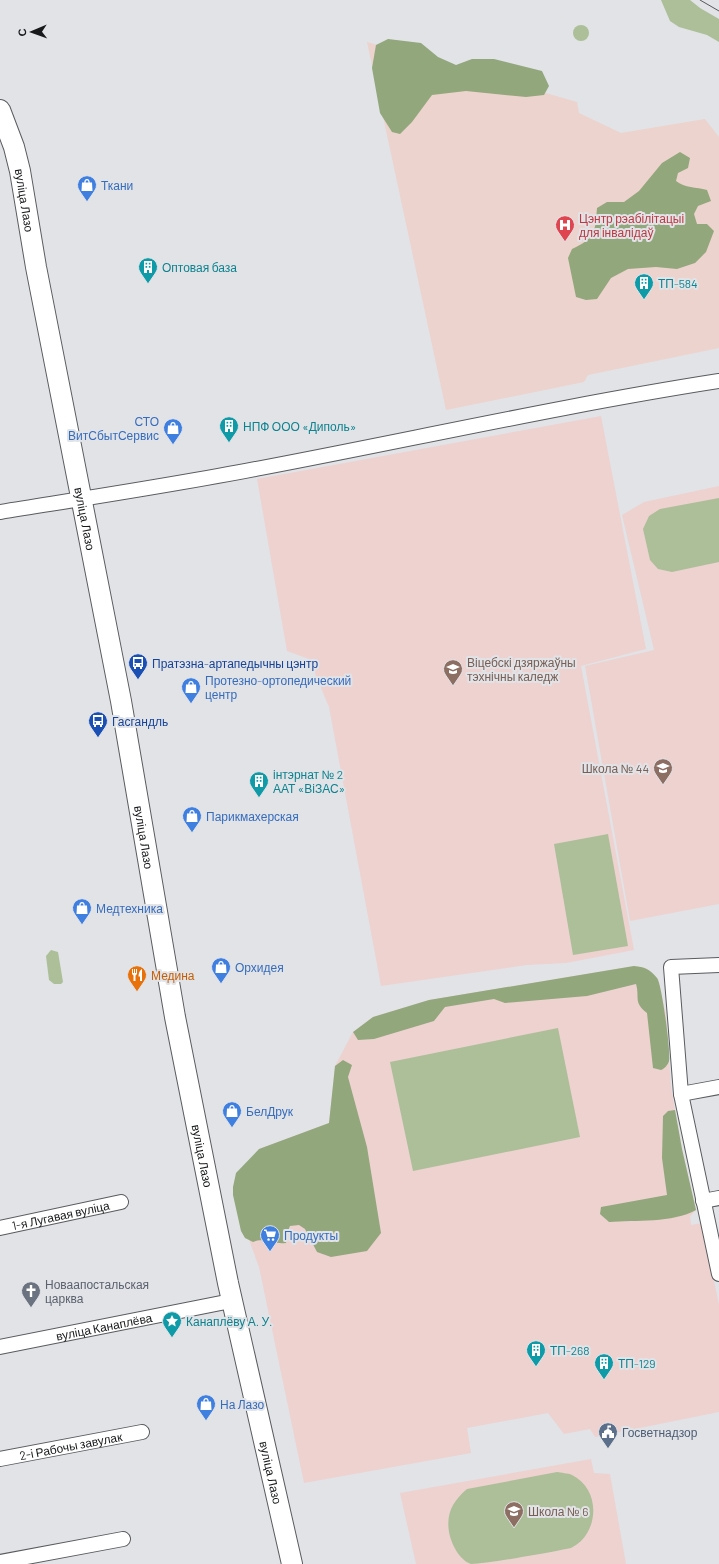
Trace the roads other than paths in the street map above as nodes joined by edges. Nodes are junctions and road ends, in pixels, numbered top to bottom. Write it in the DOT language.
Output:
graph roads {
  1 [pos="0,110"];
  2 [pos="719,381"];
  3 [pos="81,499"];
  4 [pos="0,512"];
  5 [pos="719,965"];
  6 [pos="719,1087"];
  7 [pos="681,1094"];
  8 [pos="719,1198"];
  9 [pos="703,1201"];
  10 [pos="121,1202"];
  11 [pos="0,1228"];
  12 [pos="719,1274"];
  13 [pos="231,1301"];
  14 [pos="0,1347"];
  15 [pos="142,1432"];
  16 [pos="0,1459"];
  17 [pos="123,1538"];
  18 [pos="0,1562"];
  19 [pos="292,1564"];
  1 -- 3 [label="street, вуліца Лазо"];
  2 -- 3 [label="street"];
  3 -- 4 [label="street"];
  3 -- 13 [label="street, вуліца Лазо"];
  5 -- 7 [label="street"];
  6 -- 7 [label="street"];
  7 -- 9 [label="street"];
  8 -- 9 [label="street"];
  9 -- 12 [label="street"];
  10 -- 11 [label="street, 1-я Лугавая вуліца"];
  13 -- 14 [label="street, вуліца Канаплёва"];
  13 -- 19 [label="street, вуліца Лазо"];
  15 -- 16 [label="street, 2-і Рабочы завулак"];
  17 -- 18 [label="street"];
}
